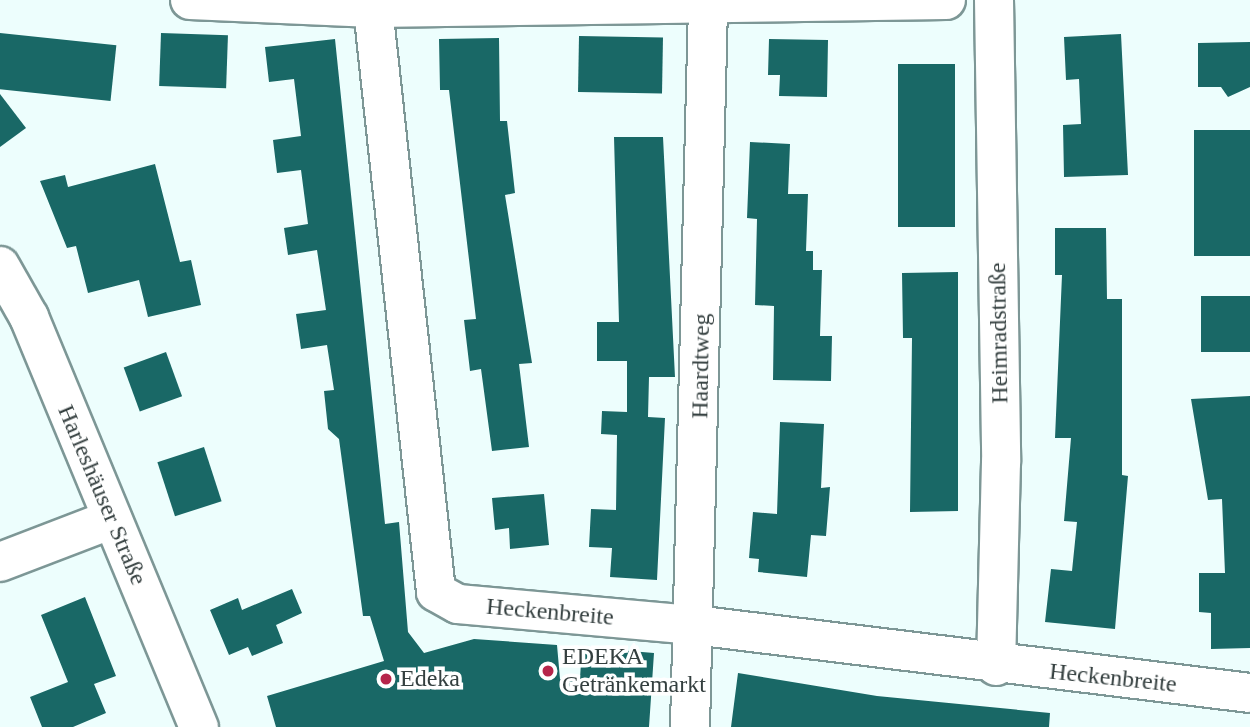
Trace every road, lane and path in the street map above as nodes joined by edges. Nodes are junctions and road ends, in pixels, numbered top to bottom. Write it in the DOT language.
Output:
graph roads {
  1 [pos="190,0"];
  2 [pos="946,0"];
  3 [pos="995,0"];
  4 [pos="708,4"];
  5 [pos="373,8"];
  6 [pos="0,266"];
  7 [pos="112,519"];
  8 [pos="0,562"];
  9 [pos="694,625"];
  10 [pos="996,666"];
  11 [pos="1250,693"];
  12 [pos="199,727"];
  13 [pos="690,727"];
  1 -- 5 [label="street"];
  2 -- 4 [label="street"];
  3 -- 10 [label="street, Heimradstraße"];
  4 -- 5 [label="street"];
  4 -- 9 [label="street, Haardtweg"];
  5 -- 9 [label="street, Heckenbreite"];
  6 -- 7 [label="street, Harleshäuser Straße"];
  7 -- 8 [label="street"];
  7 -- 12 [label="street, Harleshäuser Straße"];
  9 -- 10 [label="street, Heckenbreite"];
  9 -- 13 [label="street, Haardtweg"];
  10 -- 11 [label="street, Heckenbreite"];
}
